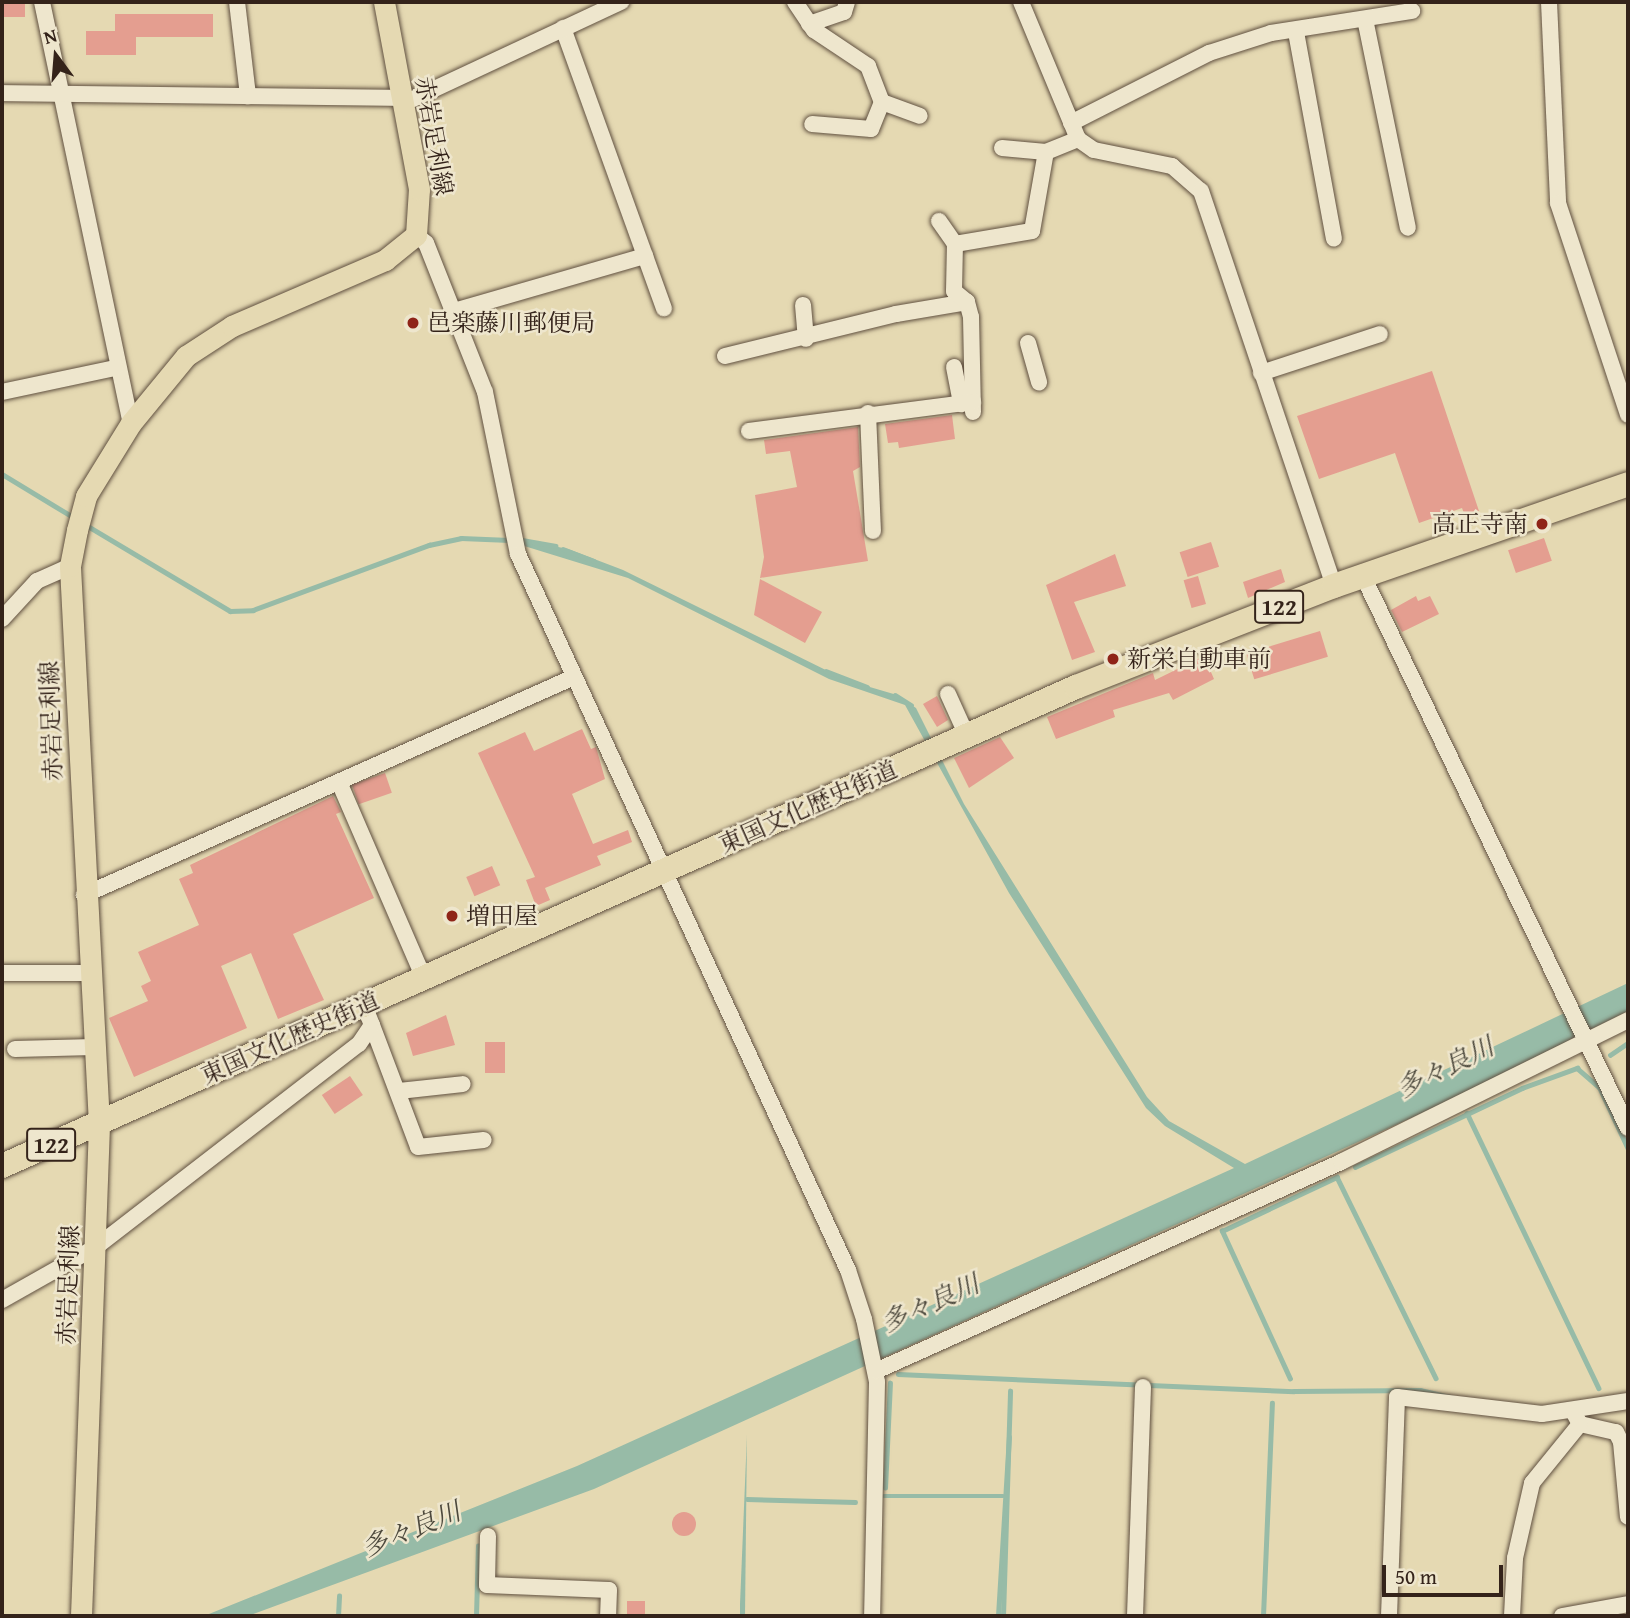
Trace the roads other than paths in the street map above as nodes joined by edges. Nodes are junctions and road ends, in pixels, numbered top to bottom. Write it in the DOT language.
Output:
graph roads {
  1 [pos="41,2"];
  2 [pos="237,2"];
  3 [pos="384,2"];
  4 [pos="621,2"];
  5 [pos="795,2"];
  6 [pos="847,2"];
  7 [pos="1021,2"];
  8 [pos="1549,2"];
  9 [pos="1412,11"];
  10 [pos="1364,19"];
  11 [pos="810,24"];
  12 [pos="563,28"];
  13 [pos="1296,32"];
  14 [pos="2,93"];
  15 [pos="58,93"];
  16 [pos="248,96"];
  17 [pos="401,101"];
  18 [pos="882,102"];
  19 [pos="920,116"];
  20 [pos="1071,123"];
  21 [pos="812,124"];
  22 [pos="1078,139"];
  23 [pos="1002,148"];
  24 [pos="1046,152"];
  25 [pos="939,221"];
  26 [pos="1408,228"];
  27 [pos="416,235"];
  28 [pos="1334,239"];
  29 [pos="955,244"];
  30 [pos="645,256"];
  31 [pos="967,302"];
  32 [pos="803,305"];
  33 [pos="664,308"];
  34 [pos="454,311"];
  35 [pos="1380,334"];
  36 [pos="806,339"];
  37 [pos="1028,343"];
  38 [pos="725,356"];
  39 [pos="954,367"];
  40 [pos="116,368"];
  41 [pos="1261,373"];
  42 [pos="1039,382"];
  43 [pos="2,392"];
  44 [pos="969,406"];
  45 [pos="868,413"];
  46 [pos="1628,415"];
  47 [pos="131,423"];
  48 [pos="750,430"];
  49 [pos="1628,484"];
  50 [pos="873,531"];
  51 [pos="70,566"];
  52 [pos="1363,576"];
  53 [pos="1334,586"];
  54 [pos="2,619"];
  55 [pos="573,677"];
  56 [pos="948,694"];
  57 [pos="967,736"];
  58 [pos="339,782"];
  59 [pos="662,870"];
  60 [pos="84,895"];
  61 [pos="2,973"];
  62 [pos="89,973"];
  63 [pos="424,978"];
  64 [pos="368,1015"];
  65 [pos="1628,1020"];
  66 [pos="1587,1040"];
  67 [pos="94,1048"];
  68 [pos="15,1049"];
  69 [pos="463,1084"];
  70 [pos="399,1091"];
  71 [pos="99,1124"];
  72 [pos="1628,1128"];
  73 [pos="484,1140"];
  74 [pos="2,1166"];
  75 [pos="96,1247"];
  76 [pos="2,1300"];
  77 [pos="875,1369"];
  78 [pos="1143,1387"];
  79 [pos="1628,1401"];
  80 [pos="1577,1419"];
  81 [pos="1628,1517"];
  82 [pos="488,1536"];
  83 [pos="1628,1604"];
  84 [pos="81,1616"];
  85 [pos="608,1616"];
  86 [pos="872,1616"];
  87 [pos="1135,1616"];
  88 [pos="1389,1616"];
  89 [pos="1512,1616"];
  90 [pos="1562,1616"];
  1 -- 15 [label="street"];
  2 -- 16 [label="street"];
  3 -- 17 [label="main road, 赤岩足利線"];
  4 -- 12 [label="street"];
  5 -- 11 [label="street"];
  6 -- 11 [label="street"];
  7 -- 20 [label="street"];
  8 -- 46 [label="street"];
  9 -- 10 [label="street"];
  10 -- 13 [label="street"];
  10 -- 26 [label="street"];
  11 -- 18 [label="street"];
  12 -- 17 [label="street"];
  12 -- 30 [label="street"];
  13 -- 20 [label="street"];
  13 -- 28 [label="street"];
  14 -- 15 [label="street"];
  15 -- 16 [label="street"];
  15 -- 40 [label="street"];
  16 -- 17 [label="street"];
  17 -- 27 [label="main road, 赤岩足利線"];
  18 -- 19 [label="street"];
  18 -- 21 [label="street"];
  20 -- 22 [label="street"];
  22 -- 24 [label="street"];
  22 -- 41 [label="street"];
  23 -- 24 [label="street"];
  24 -- 29 [label="street"];
  25 -- 29 [label="street"];
  27 -- 34 [label="street"];
  27 -- 47 [label="main road, 赤岩足利線"];
  29 -- 31 [label="street"];
  30 -- 33 [label="street"];
  30 -- 34 [label="street"];
  31 -- 36 [label="street"];
  31 -- 44 [label="street"];
  32 -- 36 [label="street"];
  34 -- 55 [label="street"];
  35 -- 41 [label="street"];
  36 -- 38 [label="street"];
  37 -- 42 [label="street"];
  39 -- 44 [label="street"];
  40 -- 43 [label="street"];
  40 -- 47 [label="street"];
  41 -- 53 [label="street"];
  44 -- 45 [label="street"];
  45 -- 48 [label="street"];
  45 -- 50 [label="street"];
  47 -- 51 [label="main road, 赤岩足利線"];
  49 -- 52 [label="highway, 東国文化歴史街道 / 122"];
  51 -- 54 [label="street"];
  51 -- 60 [label="main road, 赤岩足利線"];
  52 -- 53 [label="highway, 東国文化歴史街道 / 122"];
  52 -- 66 [label="street"];
  53 -- 57 [label="highway, 東国文化歴史街道 / 122"];
  55 -- 58 [label="street"];
  55 -- 59 [label="street"];
  56 -- 57 [label="street"];
  57 -- 59 [label="highway, 東国文化歴史街道 / 122"];
  58 -- 60 [label="street"];
  58 -- 63 [label="street"];
  59 -- 63 [label="highway, 東国文化歴史街道 / 122"];
  59 -- 77 [label="street"];
  60 -- 62 [label="main road, 赤岩足利線"];
  61 -- 62 [label="street"];
  62 -- 67 [label="main road, 赤岩足利線"];
  63 -- 64 [label="highway, 東国文化歴史街道 / 122"];
  64 -- 70 [label="street"];
  64 -- 71 [label="highway, 東国文化歴史街道 / 122"];
  64 -- 75 [label="street"];
  65 -- 66 [label="street"];
  66 -- 72 [label="street"];
  66 -- 77 [label="street"];
  67 -- 68 [label="street"];
  67 -- 71 [label="main road, 赤岩足利線"];
  69 -- 70 [label="street"];
  70 -- 73 [label="street"];
  71 -- 74 [label="highway, 東国文化歴史街道 / 122"];
  71 -- 75 [label="main road, 赤岩足利線"];
  75 -- 76 [label="street"];
  75 -- 84 [label="main road, 赤岩足利線"];
  77 -- 86 [label="street"];
  78 -- 87 [label="street"];
  79 -- 80 [label="street"];
  80 -- 81 [label="street"];
  80 -- 88 [label="street"];
  80 -- 89 [label="street"];
  82 -- 85 [label="street"];
  83 -- 90 [label="street"];
}
